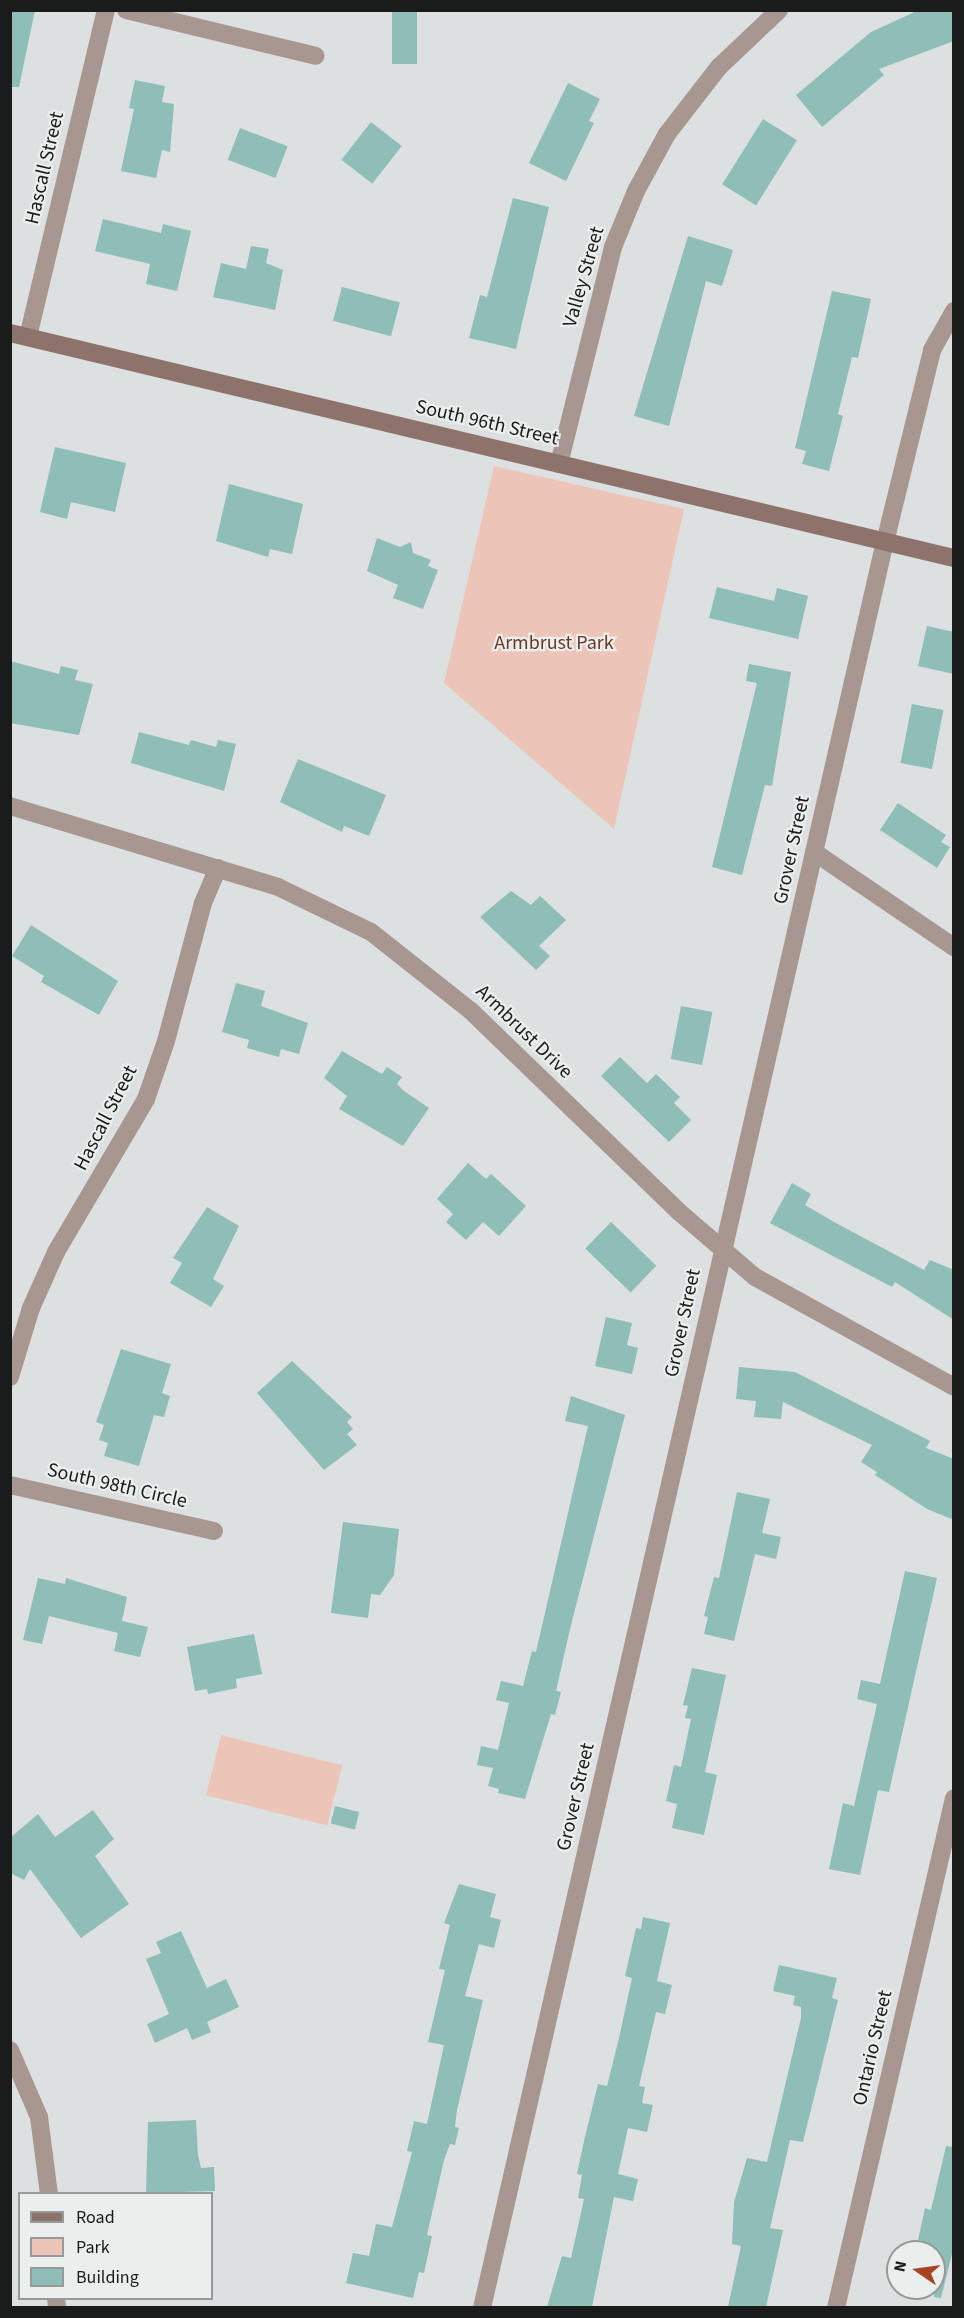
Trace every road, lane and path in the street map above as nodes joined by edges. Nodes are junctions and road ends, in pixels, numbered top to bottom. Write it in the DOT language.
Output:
graph roads {
  1 [pos="106,10"];
  2 [pos="126,10"];
  3 [pos="779,10"];
  4 [pos="316,56"];
  5 [pos="954,310"];
  6 [pos="19,335"];
  7 [pos="559,464"];
  8 [pos="885,542"];
  9 [pos="954,558"];
  10 [pos="10,806"];
  11 [pos="814,852"];
  12 [pos="218,868"];
  13 [pos="954,947"];
  14 [pos="722,1250"];
  15 [pos="10,1377"];
  16 [pos="954,1387"];
  17 [pos="10,1485"];
  18 [pos="214,1531"];
  19 [pos="954,1798"];
  20 [pos="10,2050"];
  21 [pos="49,2192"];
  22 [pos="482,2307"];
  23 [pos="836,2307"];
  1 -- 6 [label="street, Hascall Street"];
  2 -- 4 [label="street"];
  3 -- 7 [label="street, Valley Street"];
  5 -- 8 [label="street, Grover Street"];
  6 -- 7 [label="street, South 96th Street"];
  7 -- 8 [label="street, South 96th Street"];
  8 -- 9 [label="street, South 96th Street"];
  8 -- 11 [label="street, Grover Street"];
  10 -- 12 [label="street, Armbrust Drive"];
  11 -- 13 [label="street"];
  11 -- 14 [label="street, Grover Street"];
  12 -- 14 [label="street, Armbrust Drive"];
  12 -- 15 [label="street, Hascall Street"];
  14 -- 16 [label="street, Armbrust Drive"];
  14 -- 22 [label="street, Grover Street"];
  17 -- 18 [label="street, South 98th Circle"];
  19 -- 23 [label="street, Ontario Street"];
  20 -- 21 [label="street"];
}
